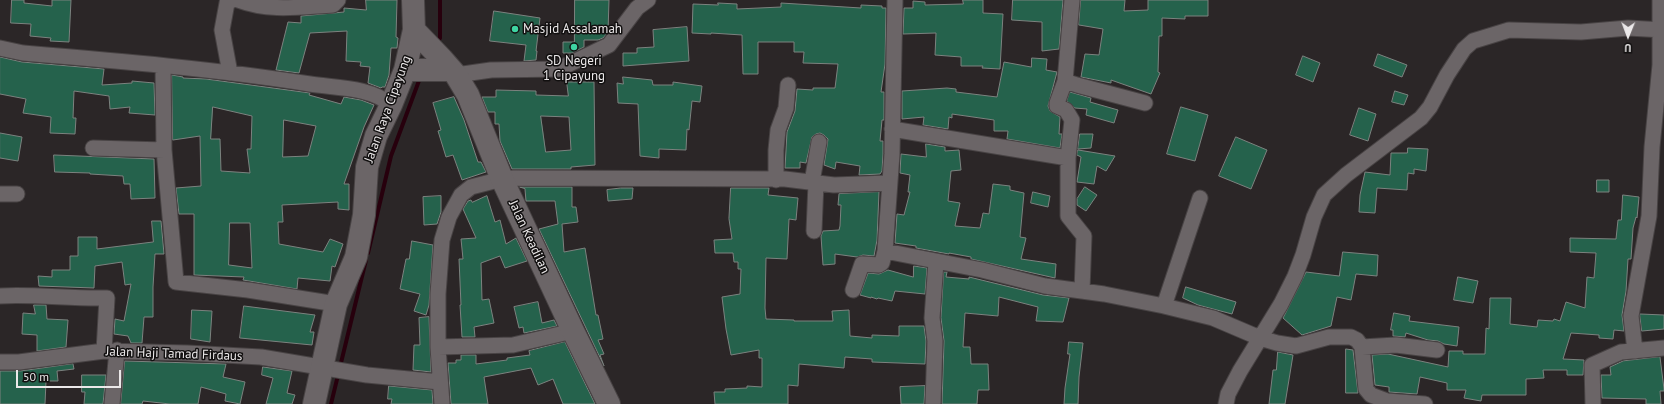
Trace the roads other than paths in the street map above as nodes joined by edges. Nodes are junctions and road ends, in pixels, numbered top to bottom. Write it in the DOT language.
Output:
graph roads {
  1 [pos="232,0"];
  2 [pos="238,0"];
  3 [pos="338,0"];
  4 [pos="413,0"];
  5 [pos="648,0"];
  6 [pos="895,0"];
  7 [pos="1072,0"];
  8 [pos="1660,0"];
  9 [pos="1662,29"];
  10 [pos="421,36"];
  11 [pos="0,48"];
  12 [pos="164,66"];
  13 [pos="434,69"];
  14 [pos="230,73"];
  15 [pos="1066,81"];
  16 [pos="788,85"];
  17 [pos="1145,103"];
  18 [pos="391,105"];
  19 [pos="892,130"];
  20 [pos="819,142"];
  21 [pos="93,148"];
  22 [pos="164,150"];
  23 [pos="1068,158"];
  24 [pos="502,179"];
  25 [pos="776,180"];
  26 [pos="890,182"];
  27 [pos="814,183"];
  28 [pos="0,194"];
  29 [pos="17,194"];
  30 [pos="1200,198"];
  31 [pos="814,231"];
  32 [pos="885,251"];
  33 [pos="936,262"];
  34 [pos="853,290"];
  35 [pos="1082,291"];
  36 [pos="0,296"];
  37 [pos="336,304"];
  38 [pos="1164,306"];
  39 [pos="572,331"];
  40 [pos="1260,338"];
  41 [pos="438,347"];
  42 [pos="1362,347"];
  43 [pos="1664,348"];
  44 [pos="110,350"];
  45 [pos="1437,350"];
  46 [pos="1635,351"];
  47 [pos="0,362"];
  48 [pos="325,368"];
  49 [pos="440,382"];
  50 [pos="1387,403"];
  51 [pos="112,404"];
  52 [pos="314,404"];
  53 [pos="442,404"];
  54 [pos="609,404"];
  55 [pos="933,404"];
  56 [pos="1226,404"];
  57 [pos="1425,404"];
  58 [pos="1593,404"];
  1 -- 14 [label="street"];
  2 -- 3 [label="street"];
  4 -- 10 [label="main road, Jalan Raya Cipayung"];
  5 -- 13 [label="street"];
  6 -- 19 [label="street"];
  7 -- 15 [label="street"];
  8 -- 9 [label="street"];
  9 -- 40 [label="street"];
  9 -- 46 [label="street"];
  10 -- 13 [label="main road, Jalan Raya Cipayung"];
  10 -- 13 [label="main road, Jalan Keadilan"];
  11 -- 12 [label="street"];
  12 -- 14 [label="street"];
  12 -- 22 [label="street"];
  13 -- 18 [label="main road, Jalan Raya Cipayung"];
  13 -- 24 [label="main road, Jalan Keadilan"];
  14 -- 18 [label="street"];
  15 -- 17 [label="street"];
  15 -- 23 [label="street"];
  16 -- 25 [label="street"];
  18 -- 37 [label="main road, Jalan Raya Cipayung"];
  19 -- 23 [label="street"];
  19 -- 26 [label="street"];
  20 -- 27 [label="street"];
  21 -- 22 [label="street"];
  22 -- 37 [label="street"];
  23 -- 35 [label="street"];
  24 -- 25 [label="street"];
  24 -- 39 [label="main road, Jalan Keadilan"];
  24 -- 41 [label="street"];
  25 -- 27 [label="street"];
  26 -- 27 [label="street"];
  26 -- 32 [label="street"];
  27 -- 31 [label="street"];
  28 -- 29 [label="street"];
  30 -- 38 [label="street"];
  32 -- 33 [label="street"];
  32 -- 34 [label="street"];
  33 -- 35 [label="street"];
  33 -- 55 [label="street"];
  35 -- 38 [label="street"];
  36 -- 44 [label="street"];
  37 -- 48 [label="main road, Jalan Raya Cipayung"];
  38 -- 40 [label="street"];
  39 -- 41 [label="street"];
  39 -- 54 [label="main road, Jalan Keadilan"];
  40 -- 42 [label="street"];
  40 -- 56 [label="street"];
  41 -- 49 [label="street"];
  42 -- 45 [label="street"];
  42 -- 50 [label="street"];
  43 -- 46 [label="street"];
  44 -- 47 [label="street, Jalan Haji Tamad Firdaus"];
  44 -- 48 [label="street, Jalan Haji Tamad Firdaus"];
  44 -- 51 [label="street"];
  46 -- 58 [label="street"];
  48 -- 49 [label="street, Jalan Haji Tamad Firdaus"];
  48 -- 52 [label="main road, Jalan Raya Cipayung"];
  49 -- 53 [label="street"];
  50 -- 57 [label="street"];
}
